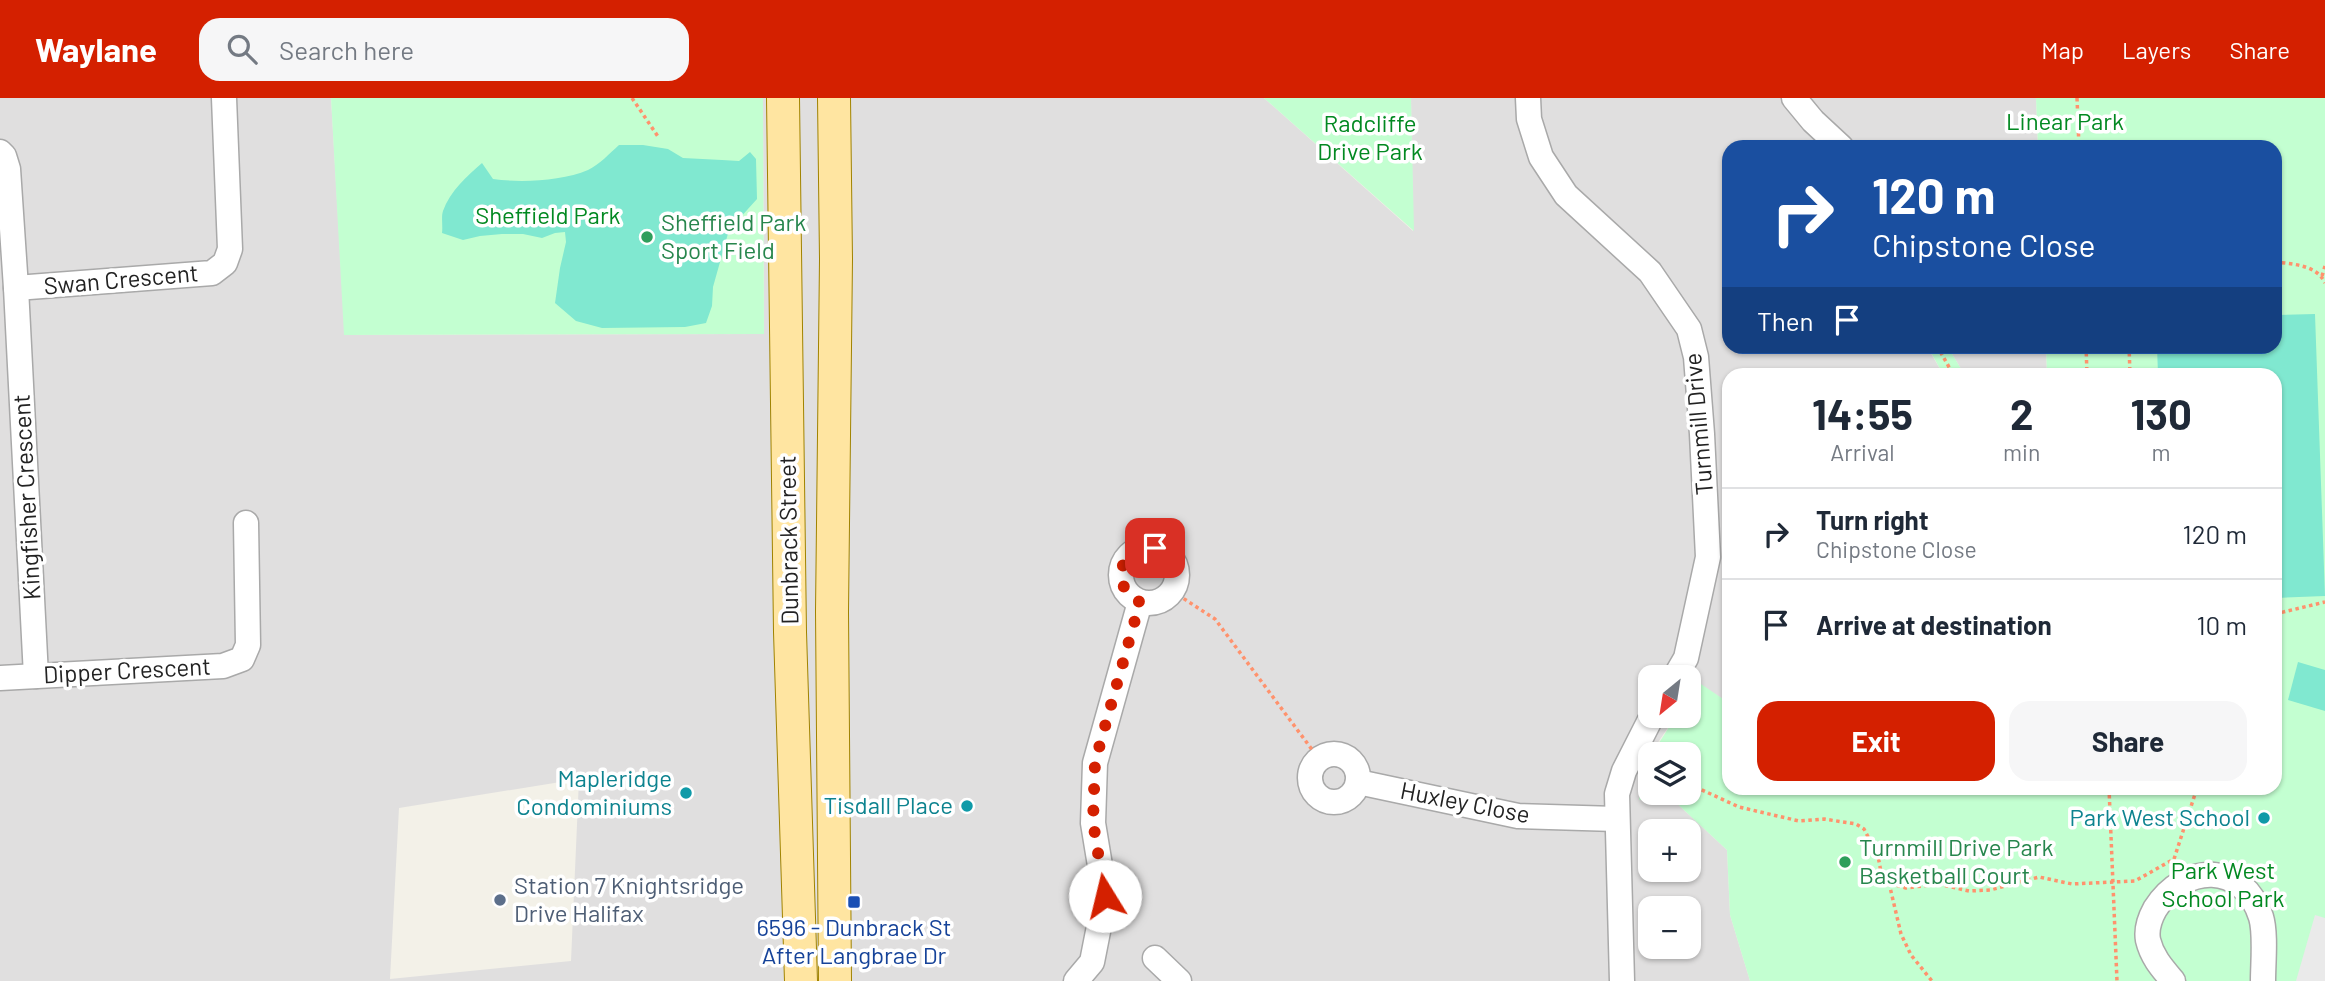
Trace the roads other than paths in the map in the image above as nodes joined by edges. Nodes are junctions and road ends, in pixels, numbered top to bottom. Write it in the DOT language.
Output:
graph roads {
  1 [pos="224,98"];
  2 [pos="783,98"];
  3 [pos="834,98"];
  4 [pos="1528,98"];
  5 [pos="1794,98"];
  6 [pos="1833,140"];
  7 [pos="0,152"];
  8 [pos="16,288"];
  9 [pos="246,523"];
  10 [pos="1719,556"];
  11 [pos="1140,602"];
  12 [pos="1682,665"];
  13 [pos="36,677"];
  14 [pos="0,678"];
  15 [pos="1646,728"];
  16 [pos="1358,782"];
  17 [pos="1616,819"];
  18 [pos="1155,958"];
  19 [pos="801,981"];
  20 [pos="835,981"];
  21 [pos="1076,981"];
  22 [pos="1179,981"];
  23 [pos="1622,981"];
  24 [pos="2172,981"];
  25 [pos="2263,981"];
  1 -- 8 [label="street, Swan Crescent"];
  2 -- 19 [label="main road, Dunbrack Street"];
  3 -- 20 [label="main road, Dunbrack Street"];
  4 -- 10 [label="street, Turnmill Drive"];
  5 -- 6 [label="street"];
  7 -- 8 [label="street, Kingfisher Crescent"];
  8 -- 13 [label="street, Kingfisher Crescent"];
  9 -- 13 [label="street, Dipper Crescent"];
  10 -- 12 [label="street, Turnmill Drive"];
  11 -- 11 [label="street"];
  11 -- 21 [label="street"];
  13 -- 14 [label="street, Dipper Crescent"];
  15 -- 17 [label="street"];
  16 -- 16 [label="street"];
  16 -- 17 [label="street, Huxley Close"];
  17 -- 23 [label="street"];
  18 -- 22 [label="street"];
  24 -- 25 [label="street"];
}
